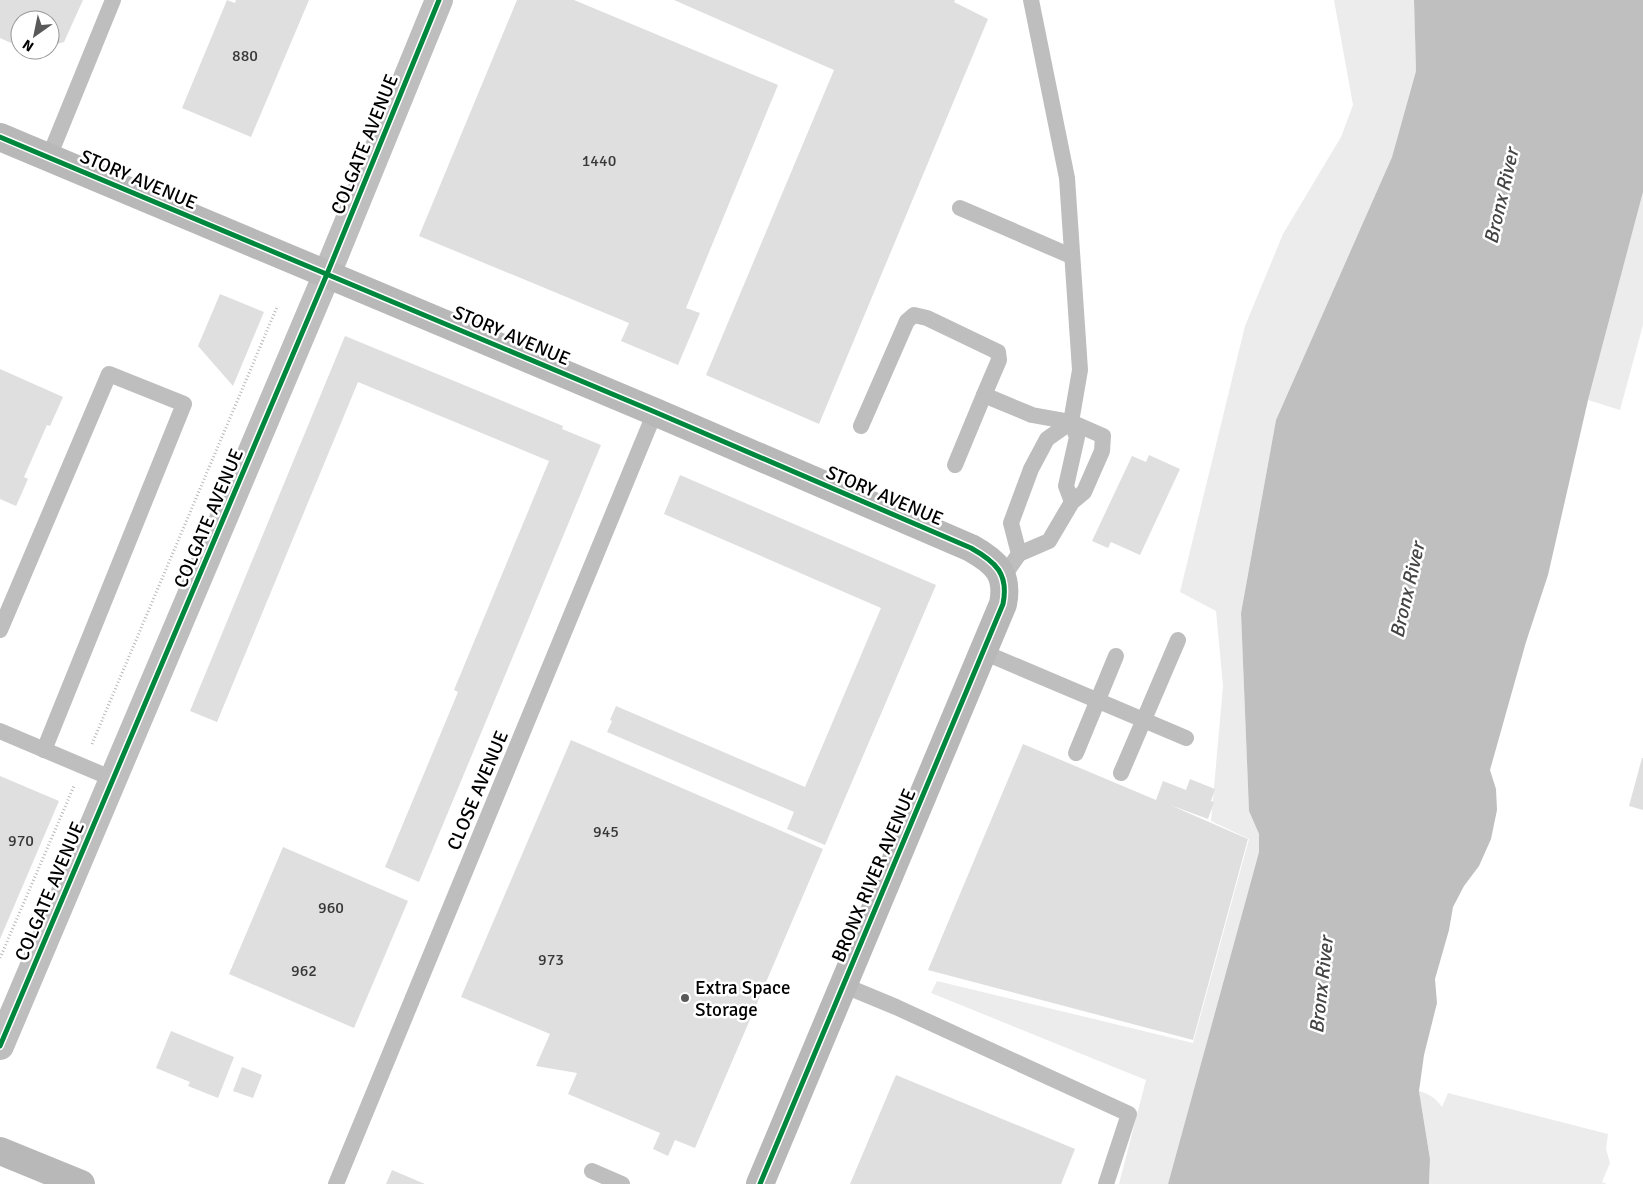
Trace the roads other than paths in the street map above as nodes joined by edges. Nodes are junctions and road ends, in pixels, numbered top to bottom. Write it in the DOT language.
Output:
graph roads {
  1 [pos="113,0"];
  2 [pos="439,0"];
  3 [pos="1031,0"];
  4 [pos="0,137"];
  5 [pos="49,157"];
  6 [pos="960,208"];
  7 [pos="1071,256"];
  8 [pos="327,274"];
  9 [pos="984,396"];
  10 [pos="655,412"];
  11 [pos="1071,422"];
  12 [pos="861,426"];
  13 [pos="955,465"];
  14 [pos="1072,502"];
  15 [pos="1019,554"];
  16 [pos="1003,577"];
  17 [pos="0,630"];
  18 [pos="1178,640"];
  19 [pos="983,652"];
  20 [pos="1116,656"];
  21 [pos="1098,701"];
  22 [pos="1143,720"];
  23 [pos="0,731"];
  24 [pos="1186,738"];
  25 [pos="44,750"];
  26 [pos="1076,753"];
  27 [pos="1121,773"];
  28 [pos="113,779"];
  29 [pos="844,984"];
  30 [pos="0,1046"];
  31 [pos="0,1150"];
  32 [pos="592,1171"];
  33 [pos="81,1184"];
  34 [pos="336,1184"];
  35 [pos="622,1184"];
  36 [pos="760,1184"];
  37 [pos="1106,1184"];
  1 -- 5 [label="lane"];
  2 -- 8 [label="street, COLGATE AVENUE"];
  3 -- 7 [label="lane"];
  4 -- 5 [label="street, STORY AVENUE"];
  5 -- 8 [label="street, STORY AVENUE"];
  6 -- 7 [label="lane"];
  7 -- 11 [label="lane"];
  8 -- 10 [label="street, STORY AVENUE"];
  8 -- 28 [label="street, COLGATE AVENUE"];
  9 -- 11 [label="lane"];
  9 -- 12 [label="lane"];
  9 -- 13 [label="lane"];
  10 -- 16 [label="street, STORY AVENUE"];
  10 -- 34 [label="lane, CLOSE AVENUE"];
  11 -- 14 [label="lane"];
  11 -- 14 [label="lane"];
  11 -- 15 [label="lane"];
  14 -- 15 [label="lane"];
  15 -- 16 [label="lane"];
  16 -- 19 [label="street, BRONX RIVER AVENUE"];
  17 -- 25 [label="lane"];
  18 -- 22 [label="lane"];
  19 -- 21 [label="lane"];
  19 -- 29 [label="street, BRONX RIVER AVENUE"];
  20 -- 21 [label="lane"];
  21 -- 22 [label="lane"];
  21 -- 26 [label="lane"];
  22 -- 24 [label="lane"];
  22 -- 27 [label="lane"];
  23 -- 25 [label="lane"];
  25 -- 28 [label="lane"];
  28 -- 30 [label="street, COLGATE AVENUE"];
  29 -- 36 [label="street, BRONX RIVER AVENUE"];
  29 -- 37 [label="lane"];
  31 -- 33 [label="street"];
  32 -- 35 [label="lane"];
}
